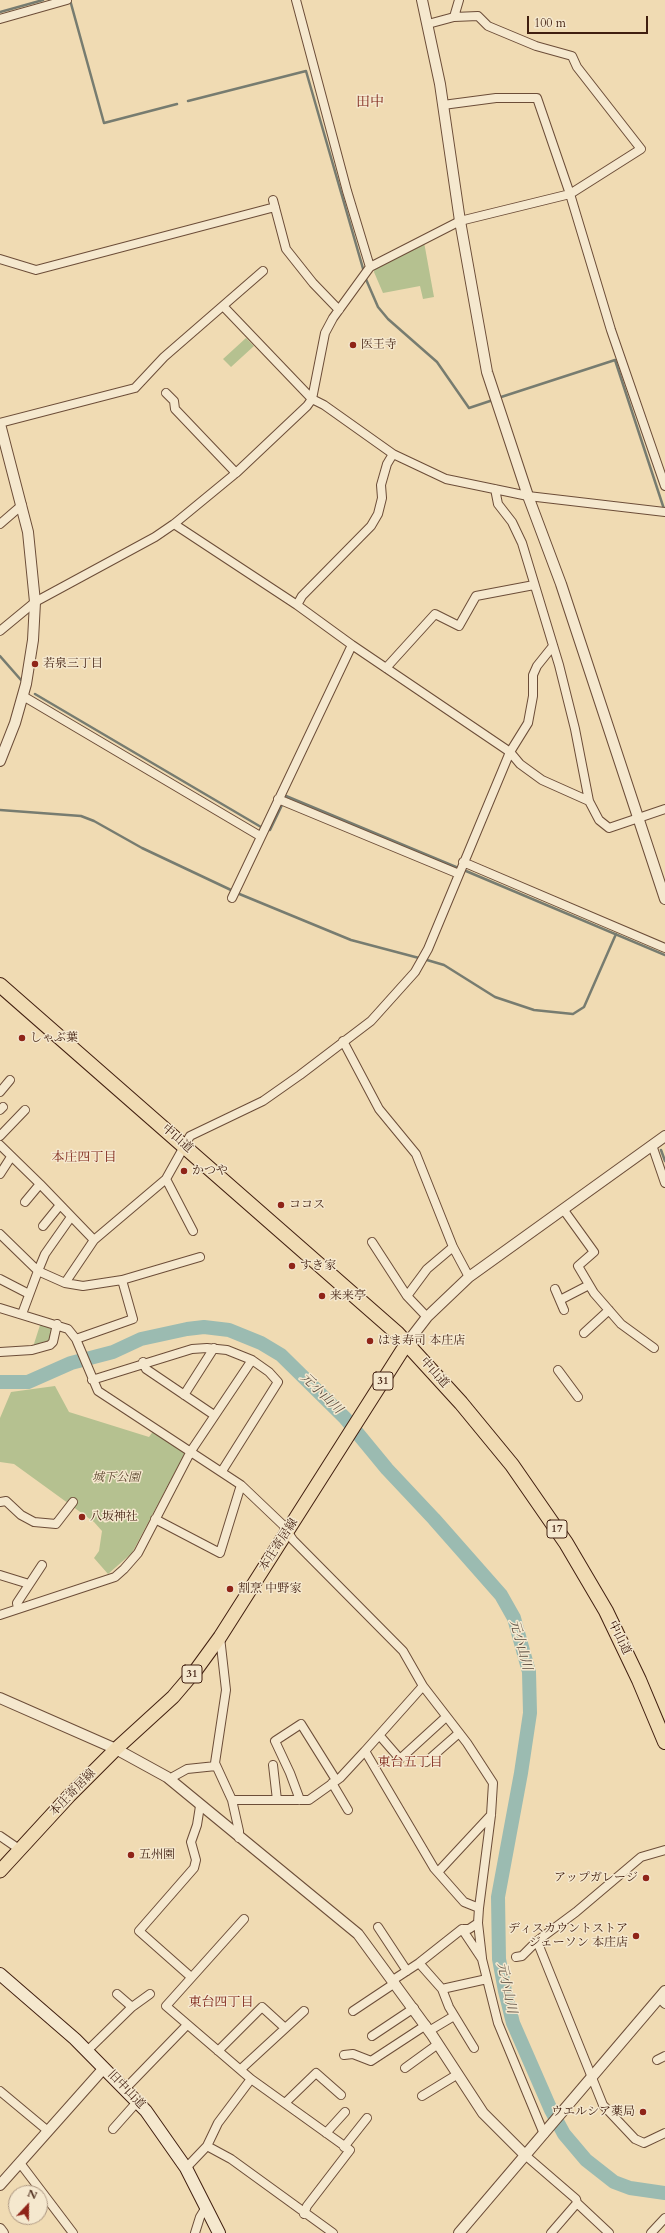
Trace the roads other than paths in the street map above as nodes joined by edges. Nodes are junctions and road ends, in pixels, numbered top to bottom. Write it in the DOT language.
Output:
graph roads {
  1 [pos="67,0"];
  2 [pos="296,0"];
  3 [pos="422,0"];
  4 [pos="459,0"];
  5 [pos="454,17"];
  6 [pos="0,19"];
  7 [pos="428,24"];
  8 [pos="443,105"];
  9 [pos="570,194"];
  10 [pos="460,220"];
  11 [pos="0,259"];
  12 [pos="370,267"];
  13 [pos="263,271"];
  14 [pos="223,306"];
  15 [pos="339,310"];
  16 [pos="166,393"];
  17 [pos="312,399"];
  18 [pos="0,423"];
  19 [pos="393,454"];
  20 [pos="236,473"];
  21 [pos="665,486"];
  22 [pos="495,489"];
  23 [pos="528,496"];
  24 [pos="22,506"];
  25 [pos="665,512"];
  26 [pos="0,524"];
  27 [pos="174,524"];
  28 [pos="534,585"];
  29 [pos="35,602"];
  30 [pos="297,605"];
  31 [pos="0,631"];
  32 [pos="352,645"];
  33 [pos="552,646"];
  34 [pos="386,668"];
  35 [pos="23,696"];
  36 [pos="510,752"];
  37 [pos="0,761"];
  38 [pos="278,799"];
  39 [pos="589,801"];
  40 [pos="665,809"];
  41 [pos="638,817"];
  42 [pos="260,836"];
  43 [pos="464,862"];
  44 [pos="459,874"];
  45 [pos="232,898"];
  46 [pos="665,899"];
  47 [pos="665,948"];
  48 [pos="0,986"];
  49 [pos="343,1041"];
  50 [pos="10,1080"];
  51 [pos="0,1092"];
  52 [pos="25,1110"];
  53 [pos="0,1136"];
  54 [pos="665,1136"];
  55 [pos="0,1145"];
  56 [pos="652,1145"];
  57 [pos="185,1146"];
  58 [pos="11,1157"];
  59 [pos="0,1174"];
  60 [pos="166,1179"];
  61 [pos="665,1183"];
  62 [pos="40,1184"];
  63 [pos="25,1202"];
  64 [pos="60,1205"];
  65 [pos="563,1209"];
  66 [pos="71,1217"];
  67 [pos="43,1226"];
  68 [pos="192,1231"];
  69 [pos="0,1234"];
  70 [pos="94,1240"];
  71 [pos="372,1242"];
  72 [pos="453,1247"];
  73 [pos="200,1257"];
  74 [pos="38,1271"];
  75 [pos="469,1277"];
  76 [pos="0,1279"];
  77 [pos="122,1280"];
  78 [pos="65,1283"];
  79 [pos="589,1285"];
  80 [pos="554,1289"];
  81 [pos="29,1294"];
  82 [pos="407,1296"];
  83 [pos="560,1300"];
  84 [pos="0,1308"];
  85 [pos="564,1310"];
  86 [pos="609,1310"];
  87 [pos="22,1314"];
  88 [pos="427,1317"];
  89 [pos="58,1324"];
  90 [pos="584,1333"];
  91 [pos="77,1343"];
  92 [pos="407,1343"];
  93 [pos="214,1348"];
  94 [pos="654,1348"];
  95 [pos="0,1352"];
  96 [pos="252,1360"];
  97 [pos="143,1362"];
  98 [pos="558,1370"];
  99 [pos="90,1376"];
  100 [pos="184,1395"];
  101 [pos="578,1397"];
  102 [pos="214,1415"];
  103 [pos="191,1451"];
  104 [pos="222,1471"];
  105 [pos="241,1485"];
  106 [pos="0,1502"];
  107 [pos="73,1502"];
  108 [pos="155,1519"];
  109 [pos="288,1532"];
  110 [pos="42,1565"];
  111 [pos="0,1575"];
  112 [pos="29,1584"];
  113 [pos="18,1609"];
  114 [pos="0,1615"];
  115 [pos="220,1637"];
  116 [pos="423,1686"];
  117 [pos="0,1698"];
  118 [pos="446,1717"];
  119 [pos="459,1733"];
  120 [pos="380,1736"];
  121 [pos="665,1742"];
  122 [pos="116,1749"];
  123 [pos="365,1751"];
  124 [pos="426,1762"];
  125 [pos="272,1765"];
  126 [pos="216,1766"];
  127 [pos="170,1779"];
  128 [pos="334,1782"];
  129 [pos="232,1800"];
  130 [pos="277,1800"];
  131 [pos="300,1800"];
  132 [pos="200,1806"];
  133 [pos="348,1810"];
  134 [pos="491,1815"];
  135 [pos="0,1836"];
  136 [pos="238,1838"];
  137 [pos="19,1849"];
  138 [pos="665,1850"];
  139 [pos="0,1871"];
  140 [pos="438,1872"];
  141 [pos="478,1908"];
  142 [pos="244,1919"];
  143 [pos="478,1923"];
  144 [pos="378,1927"];
  145 [pos="462,1929"];
  146 [pos="537,1941"];
  147 [pos="516,1957"];
  148 [pos="482,1959"];
  149 [pos="419,1963"];
  150 [pos="407,1971"];
  151 [pos="0,1974"];
  152 [pos="191,1977"];
  153 [pos="487,1979"];
  154 [pos="394,1981"];
  155 [pos="442,1989"];
  156 [pos="117,1994"];
  157 [pos="150,1994"];
  158 [pos="663,1998"];
  159 [pos="132,2007"];
  160 [pos="414,2008"];
  161 [pos="304,2011"];
  162 [pos="353,2011"];
  163 [pos="454,2016"];
  164 [pos="187,2025"];
  165 [pos="285,2028"];
  166 [pos="428,2028"];
  167 [pos="372,2036"];
  168 [pos="438,2044"];
  169 [pos="474,2048"];
  170 [pos="87,2051"];
  171 [pos="218,2051"];
  172 [pos="344,2055"];
  173 [pos="665,2056"];
  174 [pos="657,2060"];
  175 [pos="104,2068"];
  176 [pos="405,2068"];
  177 [pos="241,2069"];
  178 [pos="458,2074"];
  179 [pos="592,2076"];
  180 [pos="251,2079"];
  181 [pos="125,2090"];
  182 [pos="0,2091"];
  183 [pos="341,2095"];
  184 [pos="422,2096"];
  185 [pos="137,2102"];
  186 [pos="285,2104"];
  187 [pos="346,2112"];
  188 [pos="367,2118"];
  189 [pos="113,2129"];
  190 [pos="48,2131"];
  191 [pos="326,2133"];
  192 [pos="545,2133"];
  193 [pos="665,2133"];
  194 [pos="207,2146"];
  195 [pos="344,2147"];
  196 [pos="525,2154"];
  197 [pos="20,2163"];
  198 [pos="186,2168"];
  199 [pos="0,2185"];
  200 [pos="577,2203"];
  201 [pos="206,2207"];
  202 [pos="304,2214"];
  203 [pos="665,2218"];
  204 [pos="0,2230"];
  205 [pos="3,2233"];
  206 [pos="72,2233"];
  207 [pos="196,2233"];
  208 [pos="219,2233"];
  209 [pos="333,2233"];
  210 [pos="459,2233"];
  211 [pos="551,2233"];
  212 [pos="609,2233"];
  213 [pos="651,2233"];
  1 -- 6 [label="street"];
  2 -- 12 [label="street"];
  3 -- 7 [label="street"];
  4 -- 5 [label="street"];
  5 -- 7 [label="street"];
  5 -- 9 [label="street"];
  7 -- 8 [label="street"];
  8 -- 9 [label="street"];
  8 -- 10 [label="street"];
  9 -- 10 [label="street"];
  9 -- 21 [label="street"];
  10 -- 12 [label="street"];
  10 -- 23 [label="street"];
  11 -- 15 [label="street"];
  12 -- 15 [label="street"];
  13 -- 14 [label="street"];
  14 -- 17 [label="street"];
  14 -- 18 [label="street"];
  15 -- 17 [label="street"];
  16 -- 20 [label="street"];
  17 -- 19 [label="street"];
  17 -- 20 [label="street"];
  18 -- 24 [label="street"];
  19 -- 22 [label="street"];
  19 -- 30 [label="street"];
  20 -- 27 [label="street"];
  22 -- 23 [label="street"];
  22 -- 28 [label="street"];
  23 -- 25 [label="street"];
  23 -- 41 [label="street"];
  24 -- 26 [label="street"];
  24 -- 29 [label="street"];
  27 -- 29 [label="street"];
  27 -- 30 [label="street"];
  28 -- 33 [label="street"];
  28 -- 34 [label="street"];
  29 -- 31 [label="street"];
  29 -- 35 [label="street"];
  30 -- 32 [label="street"];
  32 -- 34 [label="street"];
  32 -- 38 [label="street"];
  33 -- 36 [label="street"];
  33 -- 39 [label="street"];
  34 -- 36 [label="street"];
  35 -- 37 [label="street"];
  35 -- 42 [label="street"];
  36 -- 39 [label="street"];
  36 -- 43 [label="street"];
  38 -- 42 [label="street"];
  38 -- 44 [label="street"];
  39 -- 41 [label="street"];
  40 -- 41 [label="street"];
  41 -- 46 [label="street"];
  42 -- 45 [label="street"];
  43 -- 44 [label="street"];
  43 -- 47 [label="street"];
  44 -- 49 [label="street"];
  48 -- 57 [label="highway, 中山道 / 17"];
  49 -- 57 [label="street"];
  49 -- 72 [label="street"];
  50 -- 51 [label="street"];
  52 -- 53 [label="street"];
  54 -- 56 [label="street"];
  55 -- 58 [label="street"];
  56 -- 61 [label="street"];
  56 -- 65 [label="street"];
  57 -- 60 [label="street"];
  57 -- 92 [label="highway, 中山道 / 17"];
  58 -- 59 [label="street"];
  58 -- 62 [label="street"];
  60 -- 68 [label="street"];
  60 -- 70 [label="street"];
  62 -- 63 [label="street"];
  62 -- 64 [label="street"];
  64 -- 66 [label="street"];
  64 -- 67 [label="street"];
  65 -- 75 [label="street"];
  65 -- 79 [label="street"];
  66 -- 70 [label="street"];
  66 -- 74 [label="street"];
  69 -- 74 [label="street"];
  70 -- 78 [label="street"];
  71 -- 82 [label="street"];
  72 -- 75 [label="street"];
  72 -- 82 [label="street"];
  73 -- 77 [label="street"];
  74 -- 78 [label="street"];
  74 -- 81 [label="street"];
  75 -- 88 [label="street"];
  76 -- 81 [label="street"];
  77 -- 78 [label="street"];
  77 -- 91 [label="street"];
  79 -- 83 [label="street"];
  79 -- 86 [label="street"];
  80 -- 83 [label="street"];
  81 -- 87 [label="street"];
  82 -- 88 [label="street"];
  83 -- 85 [label="street"];
  84 -- 87 [label="street"];
  86 -- 90 [label="street"];
  86 -- 94 [label="street"];
  87 -- 89 [label="street"];
  88 -- 92 [label="street"];
  89 -- 91 [label="street"];
  89 -- 95 [label="street"];
  91 -- 99 [label="street"];
  92 -- 109 [label="main road, 本庄寄居線 / 31"];
  92 -- 121 [label="highway, 中山道 / 17"];
  93 -- 96 [label="street"];
  93 -- 97 [label="street"];
  93 -- 100 [label="street"];
  96 -- 102 [label="street"];
  96 -- 104 [label="street"];
  97 -- 99 [label="street"];
  97 -- 100 [label="street"];
  98 -- 101 [label="street"];
  99 -- 103 [label="street"];
  100 -- 102 [label="street"];
  102 -- 103 [label="street"];
  103 -- 104 [label="street"];
  103 -- 108 [label="street"];
  104 -- 105 [label="street"];
  105 -- 108 [label="street"];
  105 -- 109 [label="street"];
  106 -- 107 [label="street"];
  108 -- 113 [label="street"];
  109 -- 115 [label="main road, 本庄寄居線 / 31"];
  109 -- 116 [label="street"];
  110 -- 112 [label="street"];
  111 -- 112 [label="street"];
  112 -- 113 [label="street"];
  113 -- 114 [label="street"];
  115 -- 122 [label="main road, 本庄寄居線 / 31"];
  115 -- 126 [label="street"];
  116 -- 118 [label="street"];
  116 -- 120 [label="street"];
  117 -- 122 [label="street"];
  118 -- 119 [label="street"];
  118 -- 120 [label="street"];
  119 -- 124 [label="street"];
  119 -- 134 [label="street"];
  120 -- 123 [label="street"];
  122 -- 127 [label="street"];
  122 -- 137 [label="main road, 本庄寄居線 / 31"];
  123 -- 128 [label="street"];
  123 -- 140 [label="street"];
  125 -- 130 [label="street"];
  126 -- 127 [label="street"];
  126 -- 129 [label="street"];
  127 -- 132 [label="street"];
  128 -- 131 [label="street"];
  128 -- 131 [label="street"];
  128 -- 133 [label="street"];
  129 -- 130 [label="street"];
  129 -- 136 [label="street"];
  130 -- 131 [label="street"];
  132 -- 136 [label="street"];
  132 -- 152 [label="street"];
  134 -- 140 [label="street"];
  134 -- 141 [label="street"];
  135 -- 137 [label="street"];
  136 -- 154 [label="street"];
  137 -- 139 [label="main road, 本庄寄居線 / 31"];
  138 -- 146 [label="street"];
  140 -- 141 [label="street"];
  141 -- 143 [label="street"];
  142 -- 152 [label="street"];
  143 -- 145 [label="street"];
  143 -- 148 [label="street"];
  144 -- 150 [label="street"];
  145 -- 148 [label="street"];
  145 -- 149 [label="street"];
  146 -- 147 [label="street"];
  146 -- 179 [label="street"];
  148 -- 153 [label="street"];
  149 -- 150 [label="street"];
  149 -- 155 [label="street"];
  150 -- 154 [label="street"];
  151 -- 170 [label="main road, 旧中山道"];
  152 -- 164 [label="street"];
  153 -- 155 [label="street"];
  153 -- 192 [label="street"];
  154 -- 160 [label="street"];
  154 -- 162 [label="street"];
  155 -- 163 [label="street"];
  156 -- 159 [label="street"];
  157 -- 159 [label="street"];
  158 -- 179 [label="street"];
  159 -- 170 [label="street"];
  160 -- 166 [label="street"];
  160 -- 167 [label="street"];
  161 -- 165 [label="street"];
  163 -- 166 [label="street"];
  163 -- 169 [label="street"];
  164 -- 171 [label="street"];
  164 -- 181 [label="street"];
  165 -- 171 [label="street"];
  165 -- 177 [label="street"];
  166 -- 168 [label="street"];
  166 -- 172 [label="street"];
  168 -- 176 [label="street"];
  168 -- 178 [label="street"];
  170 -- 175 [label="main road, 旧中山道"];
  171 -- 177 [label="street"];
  173 -- 174 [label="street"];
  175 -- 181 [label="main road, 旧中山道"];
  175 -- 190 [label="street"];
  177 -- 180 [label="street"];
  178 -- 184 [label="street"];
  178 -- 196 [label="street"];
  179 -- 192 [label="street"];
  179 -- 193 [label="street"];
  180 -- 186 [label="street"];
  180 -- 194 [label="street"];
  181 -- 185 [label="main road, 旧中山道"];
  182 -- 190 [label="street"];
  183 -- 186 [label="street"];
  185 -- 189 [label="street"];
  185 -- 198 [label="main road, 旧中山道"];
  186 -- 191 [label="street"];
  187 -- 191 [label="street"];
  188 -- 195 [label="street"];
  190 -- 197 [label="street"];
  191 -- 195 [label="street"];
  192 -- 196 [label="street"];
  194 -- 198 [label="street"];
  194 -- 202 [label="street"];
  195 -- 202 [label="street"];
  196 -- 200 [label="street"];
  196 -- 210 [label="street"];
  197 -- 199 [label="street"];
  197 -- 206 [label="street"];
  198 -- 201 [label="main road, 旧中山道"];
  200 -- 211 [label="street"];
  200 -- 212 [label="street"];
  201 -- 207 [label="street"];
  201 -- 208 [label="main road, 旧中山道"];
  202 -- 209 [label="street"];
  203 -- 213 [label="street"];
  204 -- 205 [label="street"];
}
